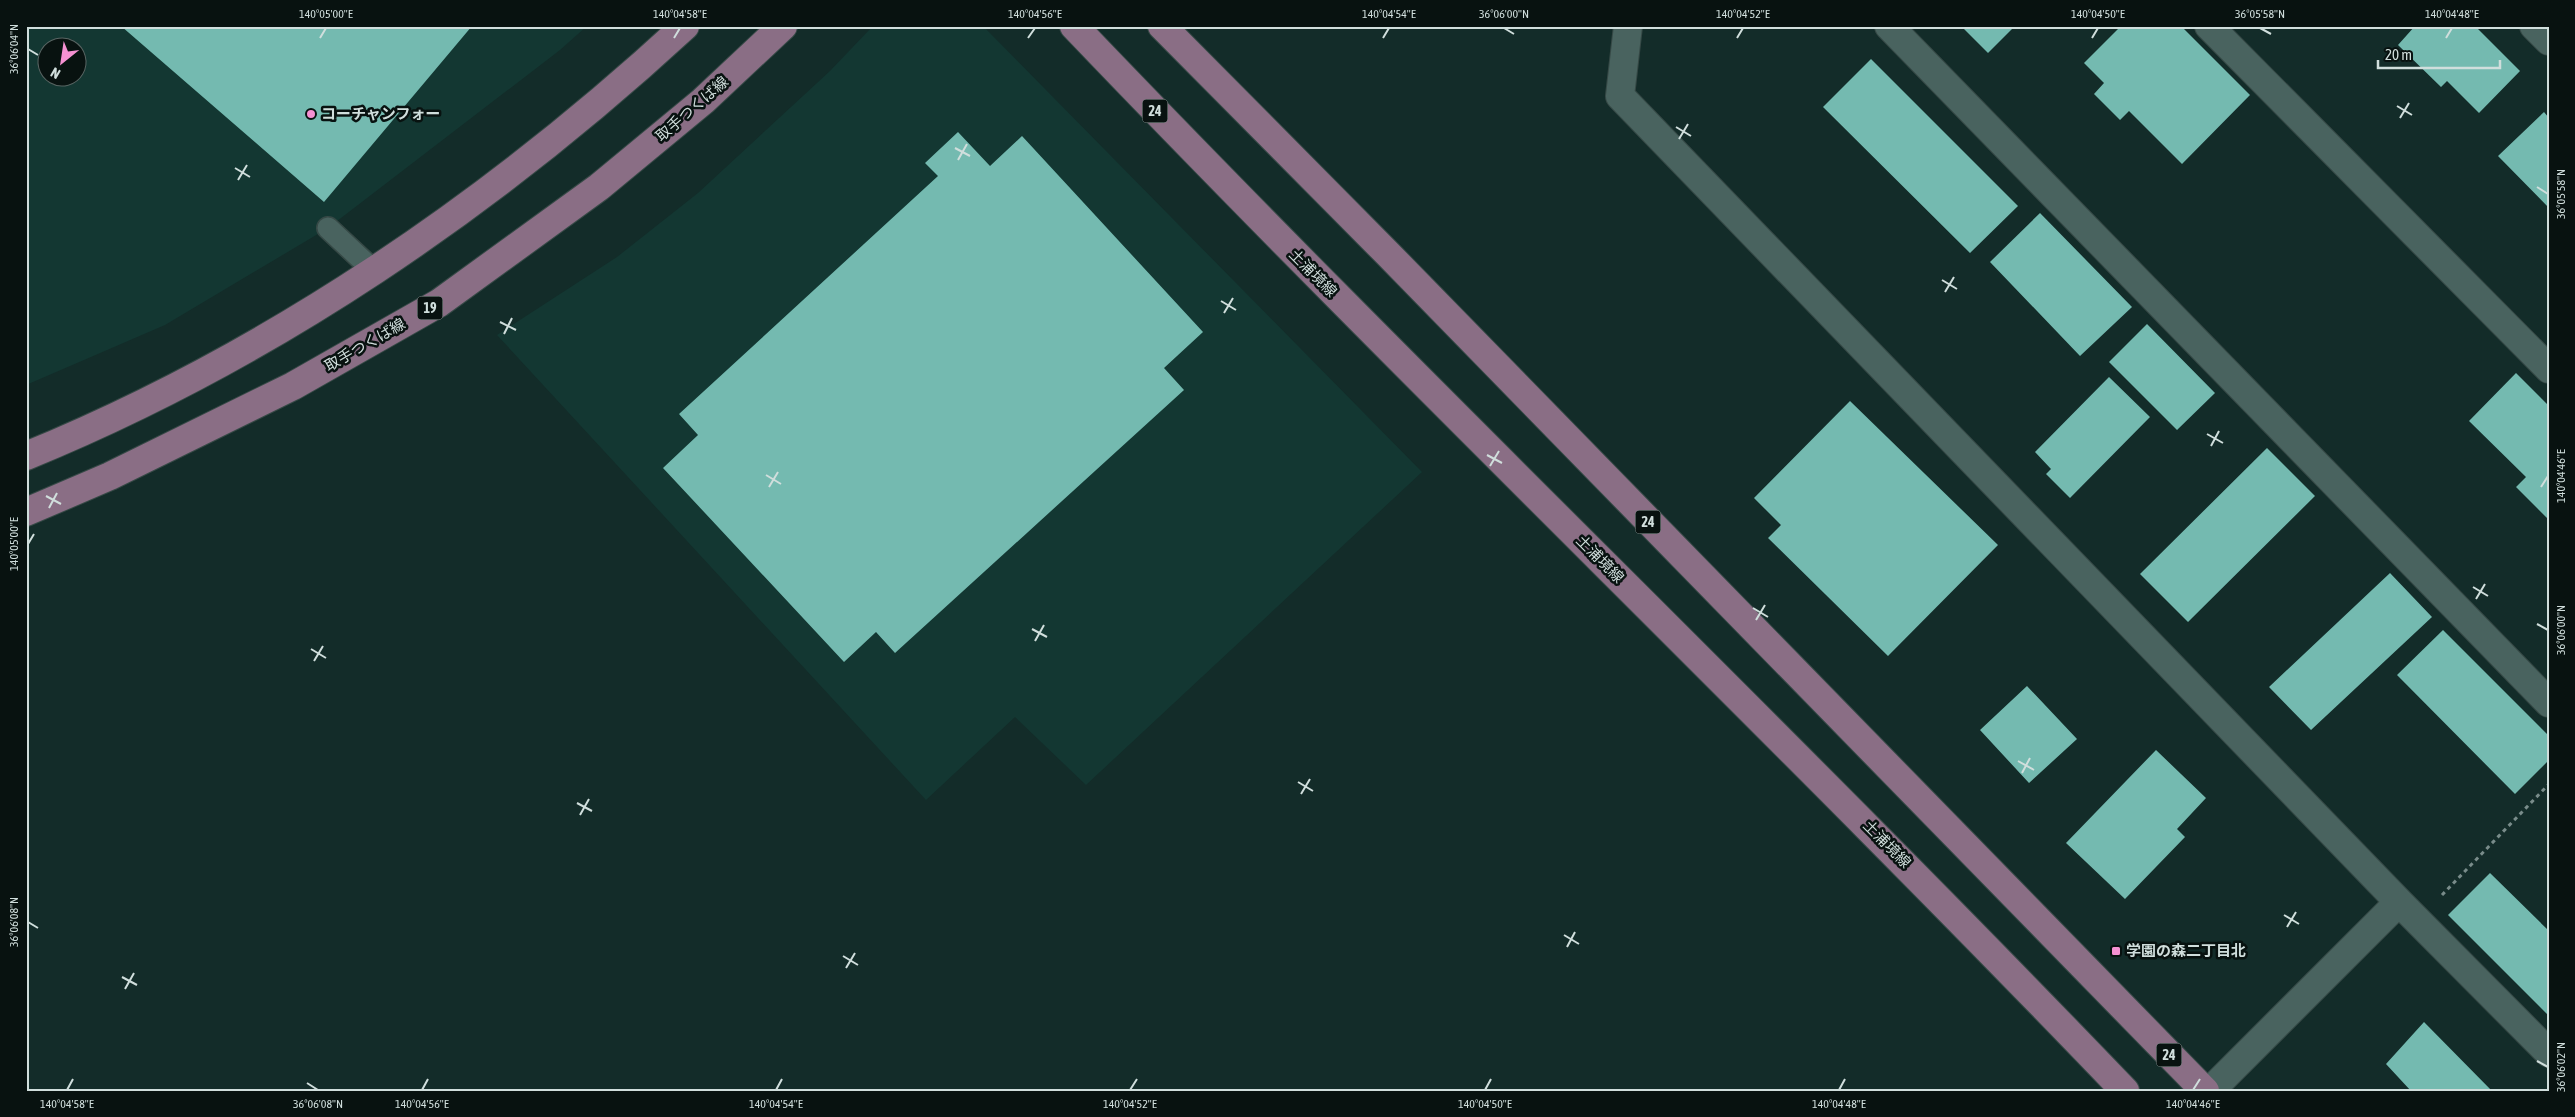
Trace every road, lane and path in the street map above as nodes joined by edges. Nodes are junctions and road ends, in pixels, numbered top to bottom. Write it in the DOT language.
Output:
graph roads {
  1 [pos="685,26"];
  2 [pos="784,26"];
  3 [pos="1074,26"];
  4 [pos="1162,26"];
  5 [pos="1628,26"];
  6 [pos="1889,26"];
  7 [pos="2209,26"];
  8 [pos="2534,26"];
  9 [pos="2549,42"];
  10 [pos="328,228"];
  11 [pos="374,271"];
  12 [pos="2549,368"];
  13 [pos="26,456"];
  14 [pos="26,512"];
  15 [pos="2549,703"];
  16 [pos="2549,784"];
  17 [pos="2408,911"];
  18 [pos="2549,1053"];
  19 [pos="2126,1091"];
  20 [pos="2205,1091"];
  21 [pos="2210,1091"];
  1 -- 11 [label="main road"];
  2 -- 14 [label="main road, 取手つくば線 / 19"];
  3 -- 19 [label="main road, 土浦境線 / 24"];
  4 -- 20 [label="main road, 24"];
  5 -- 17 [label="street"];
  6 -- 15 [label="street"];
  7 -- 12 [label="street"];
  8 -- 9 [label="street"];
  10 -- 11 [label="lane"];
  11 -- 13 [label="main road"];
  16 -- 17 [label="path"];
  17 -- 18 [label="street"];
  17 -- 21 [label="street"];
}
